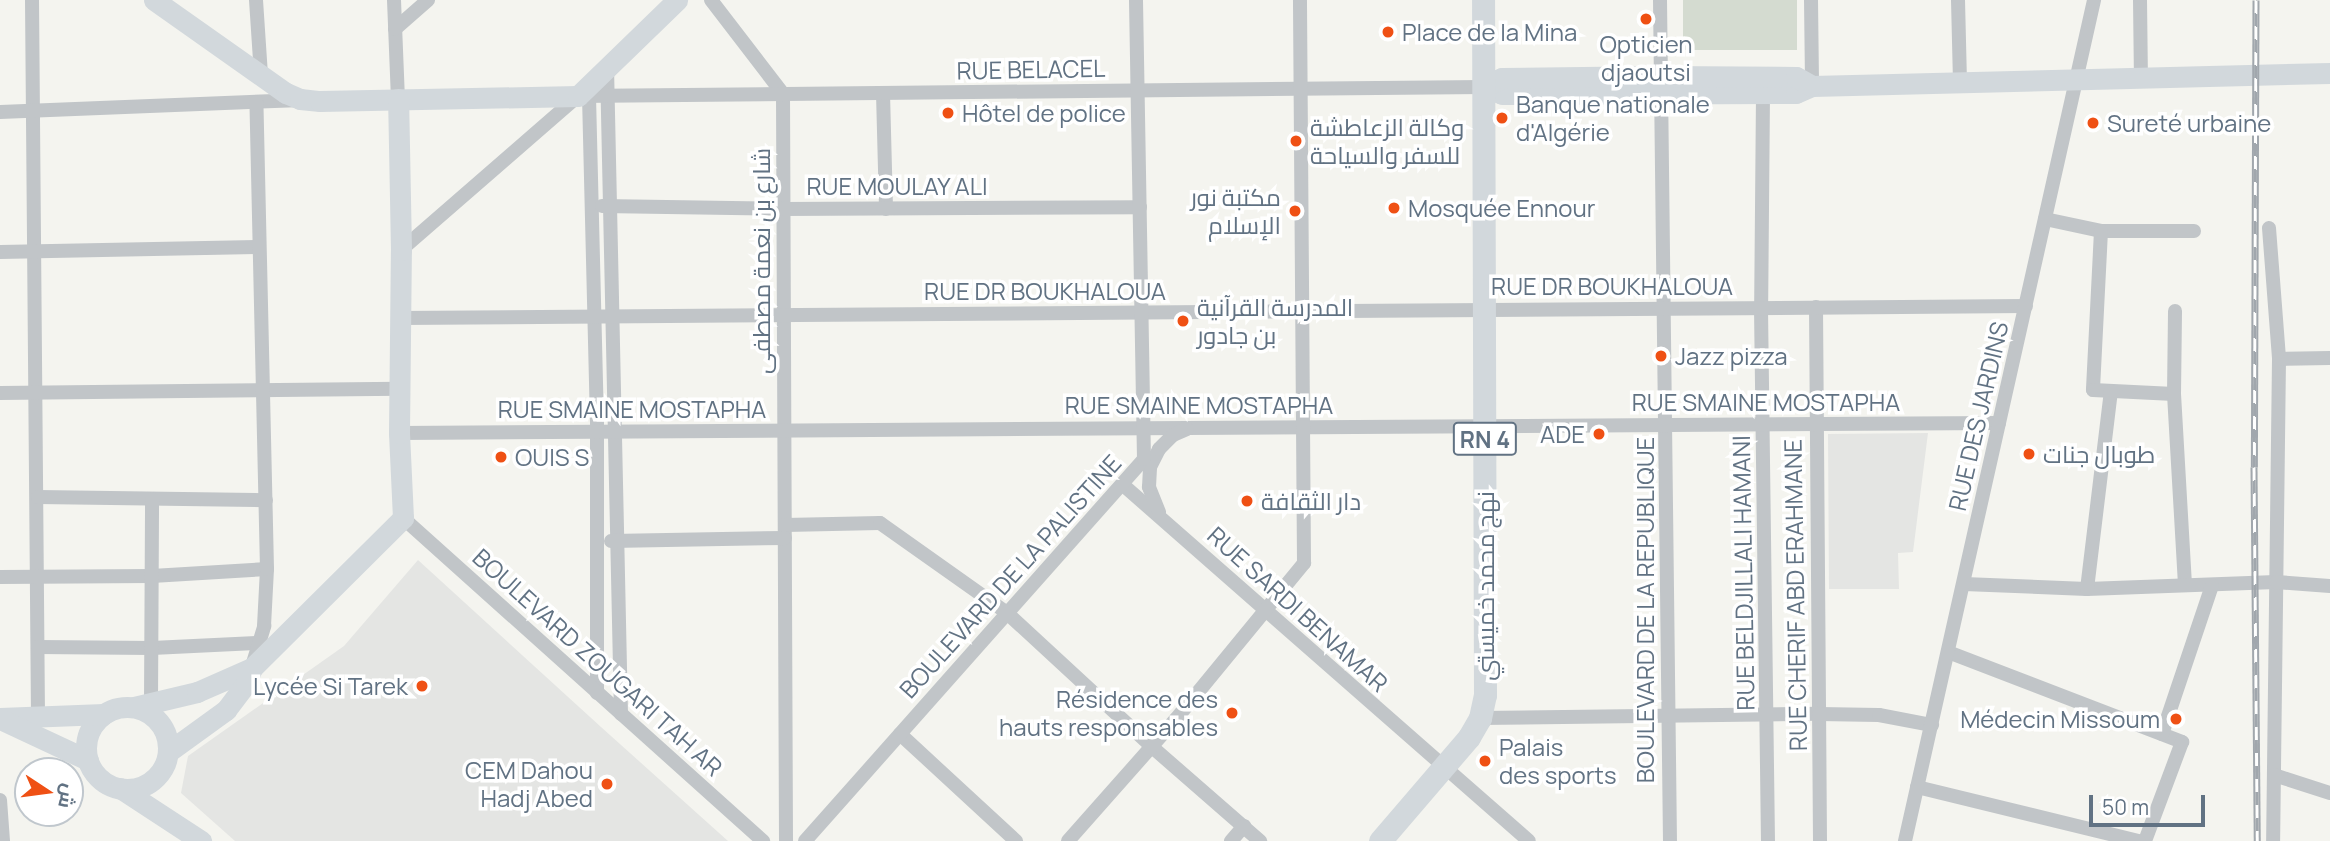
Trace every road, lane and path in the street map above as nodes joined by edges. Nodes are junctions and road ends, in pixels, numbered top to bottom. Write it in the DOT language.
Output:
graph roads {
  1 [pos="32,0"];
  2 [pos="256,0"];
  3 [pos="394,0"];
  4 [pos="428,0"];
  5 [pos="677,0"];
  6 [pos="711,0"];
  7 [pos="1136,0"];
  8 [pos="1300,0"];
  9 [pos="1483,0"];
  10 [pos="1660,0"];
  11 [pos="1811,0"];
  12 [pos="1958,0"];
  13 [pos="2094,0"];
  14 [pos="2140,0"];
  15 [pos="166,3"];
  16 [pos="395,29"];
  17 [pos="607,67"];
  18 [pos="2330,73"];
  19 [pos="261,75"];
  20 [pos="2141,79"];
  21 [pos="2076,81"];
  22 [pos="1960,83"];
  23 [pos="1662,85"];
  24 [pos="1812,86"];
  25 [pos="1484,87"];
  26 [pos="1302,89"];
  27 [pos="1138,90"];
  28 [pos="883,93"];
  29 [pos="783,94"];
  30 [pos="1763,94"];
  31 [pos="584,96"];
  32 [pos="610,96"];
  33 [pos="300,99"];
  34 [pos="398,99"];
  35 [pos="256,102"];
  36 [pos="0,111"];
  37 [pos="34,111"];
  38 [pos="592,206"];
  39 [pos="612,206"];
  40 [pos="1140,207"];
  41 [pos="783,209"];
  42 [pos="886,209"];
  43 [pos="2045,219"];
  44 [pos="2269,228"];
  45 [pos="2101,231"];
  46 [pos="2194,231"];
  47 [pos="259,247"];
  48 [pos="401,250"];
  49 [pos="0,252"];
  50 [pos="35,252"];
  51 [pos="2026,306"];
  52 [pos="1816,307"];
  53 [pos="1762,308"];
  54 [pos="1666,309"];
  55 [pos="1483,310"];
  56 [pos="1301,311"];
  57 [pos="2175,311"];
  58 [pos="1142,313"];
  59 [pos="784,315"];
  60 [pos="594,317"];
  61 [pos="614,317"];
  62 [pos="400,318"];
  63 [pos="2330,358"];
  64 [pos="2279,359"];
  65 [pos="400,389"];
  66 [pos="263,390"];
  67 [pos="2111,391"];
  68 [pos="0,393"];
  69 [pos="35,393"];
  70 [pos="2174,394"];
  71 [pos="1999,423"];
  72 [pos="1816,424"];
  73 [pos="1667,425"];
  74 [pos="1764,425"];
  75 [pos="1485,426"];
  76 [pos="1191,427"];
  77 [pos="1302,427"];
  78 [pos="1143,428"];
  79 [pos="784,430"];
  80 [pos="597,431"];
  81 [pos="617,431"];
  82 [pos="399,433"];
  83 [pos="1122,484"];
  84 [pos="38,497"];
  85 [pos="152,499"];
  86 [pos="265,500"];
  87 [pos="402,518"];
  88 [pos="1167,522"];
  89 [pos="785,531"];
  90 [pos="597,541"];
  91 [pos="618,541"];
  92 [pos="267,569"];
  93 [pos="37,576"];
  94 [pos="152,576"];
  95 [pos="0,577"];
  96 [pos="2276,582"];
  97 [pos="1964,584"];
  98 [pos="2185,584"];
  99 [pos="2212,585"];
  100 [pos="2330,586"];
  101 [pos="2087,589"];
  102 [pos="1266,612"];
  103 [pos="1007,613"];
  104 [pos="259,643"];
  105 [pos="38,647"];
  106 [pos="152,648"];
  107 [pos="1948,652"];
  108 [pos="252,668"];
  109 [pos="597,693"];
  110 [pos="143,705"];
  111 [pos="1767,713"];
  112 [pos="38,714"];
  113 [pos="104,714"];
  114 [pos="621,714"];
  115 [pos="1668,714"];
  116 [pos="1819,714"];
  117 [pos="1480,718"];
  118 [pos="0,719"];
  119 [pos="1932,725"];
  120 [pos="900,734"];
  121 [pos="2162,734"];
  122 [pos="1151,746"];
  123 [pos="168,752"];
  124 [pos="88,760"];
  125 [pos="1443,769"];
  126 [pos="2274,775"];
  127 [pos="153,780"];
  128 [pos="1917,787"];
  129 [pos="120,788"];
  130 [pos="2330,793"];
  131 [pos="0,800"];
  132 [pos="1244,826"];
  133 [pos="195,835"];
  134 [pos="3,841"];
  135 [pos="763,841"];
  136 [pos="786,841"];
  137 [pos="805,841"];
  138 [pos="1016,841"];
  139 [pos="1068,841"];
  140 [pos="1231,841"];
  141 [pos="1260,841"];
  142 [pos="1380,841"];
  143 [pos="1529,841"];
  144 [pos="1670,841"];
  145 [pos="1768,841"];
  146 [pos="1820,841"];
  147 [pos="1905,841"];
  148 [pos="2138,841"];
  149 [pos="2145,841"];
  150 [pos="2273,841"];
  1 -- 37 [label="street"];
  2 -- 19 [label="street"];
  3 -- 16 [label="street"];
  4 -- 16 [label="street"];
  5 -- 17 [label="street"];
  6 -- 29 [label="street"];
  7 -- 27 [label="street, BOULEVARD DE LA PALISTINE"];
  8 -- 26 [label="street"];
  9 -- 25 [label="main road, نهج محمد خميستي / RN 4"];
  10 -- 23 [label="street, BOULEVARD DE LA REPUBLIQUE"];
  11 -- 24 [label="street"];
  12 -- 22 [label="street"];
  13 -- 21 [label="street, RUE DES JARDINS"];
  14 -- 20 [label="street"];
  15 -- 19 [label="street"];
  16 -- 34 [label="street"];
  17 -- 31 [label="street"];
  17 -- 32 [label="street"];
  18 -- 20 [label="street"];
  19 -- 33 [label="street"];
  20 -- 21 [label="street"];
  21 -- 22 [label="street"];
  21 -- 43 [label="street, RUE DES JARDINS"];
  22 -- 24 [label="street"];
  23 -- 24 [label="street"];
  23 -- 25 [label="street"];
  23 -- 30 [label="street"];
  23 -- 54 [label="street, BOULEVARD DE LA REPUBLIQUE"];
  24 -- 30 [label="street"];
  25 -- 26 [label="street, RUE BELACEL"];
  25 -- 55 [label="main road, نهج محمد خميستي / RN 4"];
  26 -- 27 [label="street, RUE BELACEL"];
  26 -- 56 [label="street"];
  27 -- 28 [label="street, RUE BELACEL"];
  27 -- 40 [label="street, BOULEVARD DE LA PALISTINE"];
  28 -- 29 [label="street, RUE BELACEL"];
  28 -- 42 [label="street"];
  29 -- 32 [label="street, RUE BELACEL"];
  29 -- 41 [label="street, شارع بن نعمة مصطفى"];
  30 -- 53 [label="street, RUE BELDJILLALI HAMANI"];
  31 -- 32 [label="street, RUE BELACEL"];
  31 -- 34 [label="street"];
  31 -- 38 [label="street"];
  31 -- 48 [label="street"];
  32 -- 39 [label="street"];
  33 -- 34 [label="street"];
  33 -- 35 [label="street"];
  34 -- 48 [label="street"];
  35 -- 37 [label="street"];
  35 -- 47 [label="street"];
  36 -- 37 [label="street"];
  37 -- 50 [label="street"];
  38 -- 39 [label="street, RUE MOULAY ALI"];
  38 -- 60 [label="street"];
  39 -- 41 [label="street, RUE MOULAY ALI"];
  39 -- 61 [label="street"];
  40 -- 42 [label="street, RUE MOULAY ALI"];
  40 -- 58 [label="street, BOULEVARD DE LA PALISTINE"];
  41 -- 42 [label="street, RUE MOULAY ALI"];
  41 -- 59 [label="street, شارع بن نعمة مصطفى"];
  43 -- 45 [label="street"];
  43 -- 51 [label="street, RUE DES JARDINS"];
  44 -- 64 [label="street"];
  45 -- 46 [label="street"];
  45 -- 67 [label="street"];
  47 -- 50 [label="street"];
  47 -- 66 [label="street"];
  48 -- 62 [label="street"];
  49 -- 50 [label="street"];
  50 -- 69 [label="street"];
  51 -- 52 [label="street, RUE DR BOUKHALOUA"];
  51 -- 71 [label="street, RUE DES JARDINS"];
  52 -- 53 [label="street, RUE DR BOUKHALOUA"];
  52 -- 72 [label="street, RUE CHERIF ABD ERAHMANE"];
  53 -- 54 [label="street, RUE DR BOUKHALOUA"];
  53 -- 74 [label="street, RUE BELDJILLALI HAMANI"];
  54 -- 55 [label="street, RUE DR BOUKHALOUA"];
  54 -- 73 [label="street, BOULEVARD DE LA REPUBLIQUE"];
  55 -- 56 [label="street, RUE DR BOUKHALOUA"];
  55 -- 75 [label="main road, نهج محمد خميستي / RN 4"];
  56 -- 58 [label="street, RUE DR BOUKHALOUA"];
  56 -- 77 [label="street"];
  57 -- 70 [label="street"];
  58 -- 59 [label="street, RUE DR BOUKHALOUA"];
  58 -- 78 [label="street, BOULEVARD DE LA PALISTINE"];
  59 -- 61 [label="street, RUE DR BOUKHALOUA"];
  59 -- 79 [label="street, شارع بن نعمة مصطفى"];
  60 -- 61 [label="street, RUE DR BOUKHALOUA"];
  60 -- 62 [label="street, RUE DR BOUKHALOUA"];
  60 -- 80 [label="street"];
  61 -- 81 [label="street"];
  62 -- 65 [label="street"];
  63 -- 64 [label="street"];
  64 -- 96 [label="street"];
  65 -- 66 [label="street"];
  65 -- 82 [label="street"];
  66 -- 69 [label="street"];
  66 -- 86 [label="street"];
  67 -- 70 [label="street"];
  67 -- 101 [label="street"];
  68 -- 69 [label="street"];
  69 -- 84 [label="street"];
  70 -- 98 [label="street"];
  71 -- 72 [label="street, RUE SMAINE MOSTAPHA"];
  71 -- 97 [label="street, RUE DES JARDINS"];
  72 -- 74 [label="street, RUE SMAINE MOSTAPHA"];
  72 -- 116 [label="street, RUE CHERIF ABD ERAHMANE"];
  73 -- 74 [label="street, RUE SMAINE MOSTAPHA"];
  73 -- 75 [label="street, RUE SMAINE MOSTAPHA"];
  73 -- 115 [label="street, BOULEVARD DE LA REPUBLIQUE"];
  74 -- 111 [label="street, RUE BELDJILLALI HAMANI"];
  75 -- 77 [label="street, RUE SMAINE MOSTAPHA"];
  75 -- 117 [label="main road, نهج محمد خميستي / RN 4"];
  76 -- 77 [label="street, RUE SMAINE MOSTAPHA"];
  76 -- 78 [label="street, RUE SMAINE MOSTAPHA"];
  76 -- 88 [label="street"];
  77 -- 102 [label="street"];
  78 -- 79 [label="street, RUE SMAINE MOSTAPHA"];
  78 -- 83 [label="street, BOULEVARD DE LA PALISTINE"];
  79 -- 81 [label="street, RUE SMAINE MOSTAPHA"];
  79 -- 89 [label="street, شارع بن نعمة مصطفى"];
  80 -- 81 [label="street, RUE SMAINE MOSTAPHA"];
  80 -- 82 [label="street, RUE SMAINE MOSTAPHA"];
  80 -- 90 [label="street"];
  81 -- 91 [label="street"];
  82 -- 87 [label="street"];
  83 -- 88 [label="street, RUE SARDI BENAMAR"];
  83 -- 103 [label="street, BOULEVARD DE LA PALISTINE"];
  84 -- 85 [label="street"];
  84 -- 93 [label="street"];
  85 -- 86 [label="street"];
  85 -- 94 [label="street"];
  86 -- 92 [label="street"];
  87 -- 108 [label="street"];
  87 -- 109 [label="street, BOULEVARD ZOUGARI TAH AR"];
  88 -- 102 [label="street, RUE SARDI BENAMAR"];
  89 -- 91 [label="street"];
  89 -- 103 [label="street"];
  89 -- 136 [label="street, شارع بن نعمة مصطفى"];
  90 -- 91 [label="street"];
  90 -- 109 [label="street"];
  91 -- 114 [label="street"];
  92 -- 94 [label="street"];
  92 -- 104 [label="street"];
  93 -- 94 [label="street"];
  93 -- 95 [label="street"];
  93 -- 105 [label="street"];
  94 -- 106 [label="street"];
  96 -- 99 [label="street"];
  96 -- 100 [label="street"];
  96 -- 126 [label="street"];
  97 -- 101 [label="street"];
  97 -- 107 [label="street, RUE DES JARDINS"];
  98 -- 99 [label="street"];
  98 -- 101 [label="street"];
  99 -- 121 [label="street"];
  102 -- 122 [label="street"];
  102 -- 125 [label="street, RUE SARDI BENAMAR"];
  103 -- 120 [label="street, BOULEVARD DE LA PALISTINE"];
  103 -- 122 [label="street"];
  104 -- 106 [label="street"];
  104 -- 108 [label="street"];
  105 -- 106 [label="street"];
  105 -- 112 [label="street"];
  106 -- 110 [label="street"];
  107 -- 119 [label="street, RUE DES JARDINS"];
  107 -- 121 [label="street"];
  108 -- 110 [label="street"];
  108 -- 123 [label="street"];
  109 -- 114 [label="street, BOULEVARD ZOUGARI TAH AR"];
  110 -- 113 [label="street"];
  110 -- 123 [label="street"];
  111 -- 115 [label="street"];
  111 -- 116 [label="street"];
  111 -- 145 [label="street, RUE BELDJILLALI HAMANI"];
  112 -- 113 [label="street"];
  112 -- 118 [label="street"];
  113 -- 124 [label="street"];
  114 -- 135 [label="street, BOULEVARD ZOUGARI TAH AR"];
  115 -- 117 [label="street"];
  115 -- 144 [label="street, BOULEVARD DE LA REPUBLIQUE"];
  116 -- 119 [label="street"];
  116 -- 146 [label="street, RUE CHERIF ABD ERAHMANE"];
  117 -- 125 [label="main road, نهج محمد خميستي / RN 4"];
  118 -- 124 [label="street"];
  119 -- 128 [label="street, RUE DES JARDINS"];
  120 -- 137 [label="street, BOULEVARD DE LA PALISTINE"];
  120 -- 138 [label="street"];
  121 -- 149 [label="street"];
  122 -- 132 [label="street"];
  122 -- 139 [label="street"];
  123 -- 127 [label="street"];
  124 -- 129 [label="street"];
  125 -- 142 [label="main road, نهج محمد خميستي / RN 4"];
  125 -- 143 [label="street, RUE SARDI BENAMAR"];
  126 -- 130 [label="street"];
  126 -- 150 [label="street"];
  127 -- 129 [label="street"];
  127 -- 133 [label="street"];
  128 -- 147 [label="street, RUE DES JARDINS"];
  128 -- 148 [label="street"];
  129 -- 133 [label="street"];
  131 -- 134 [label="street"];
  132 -- 140 [label="street"];
  132 -- 141 [label="street"];
}
